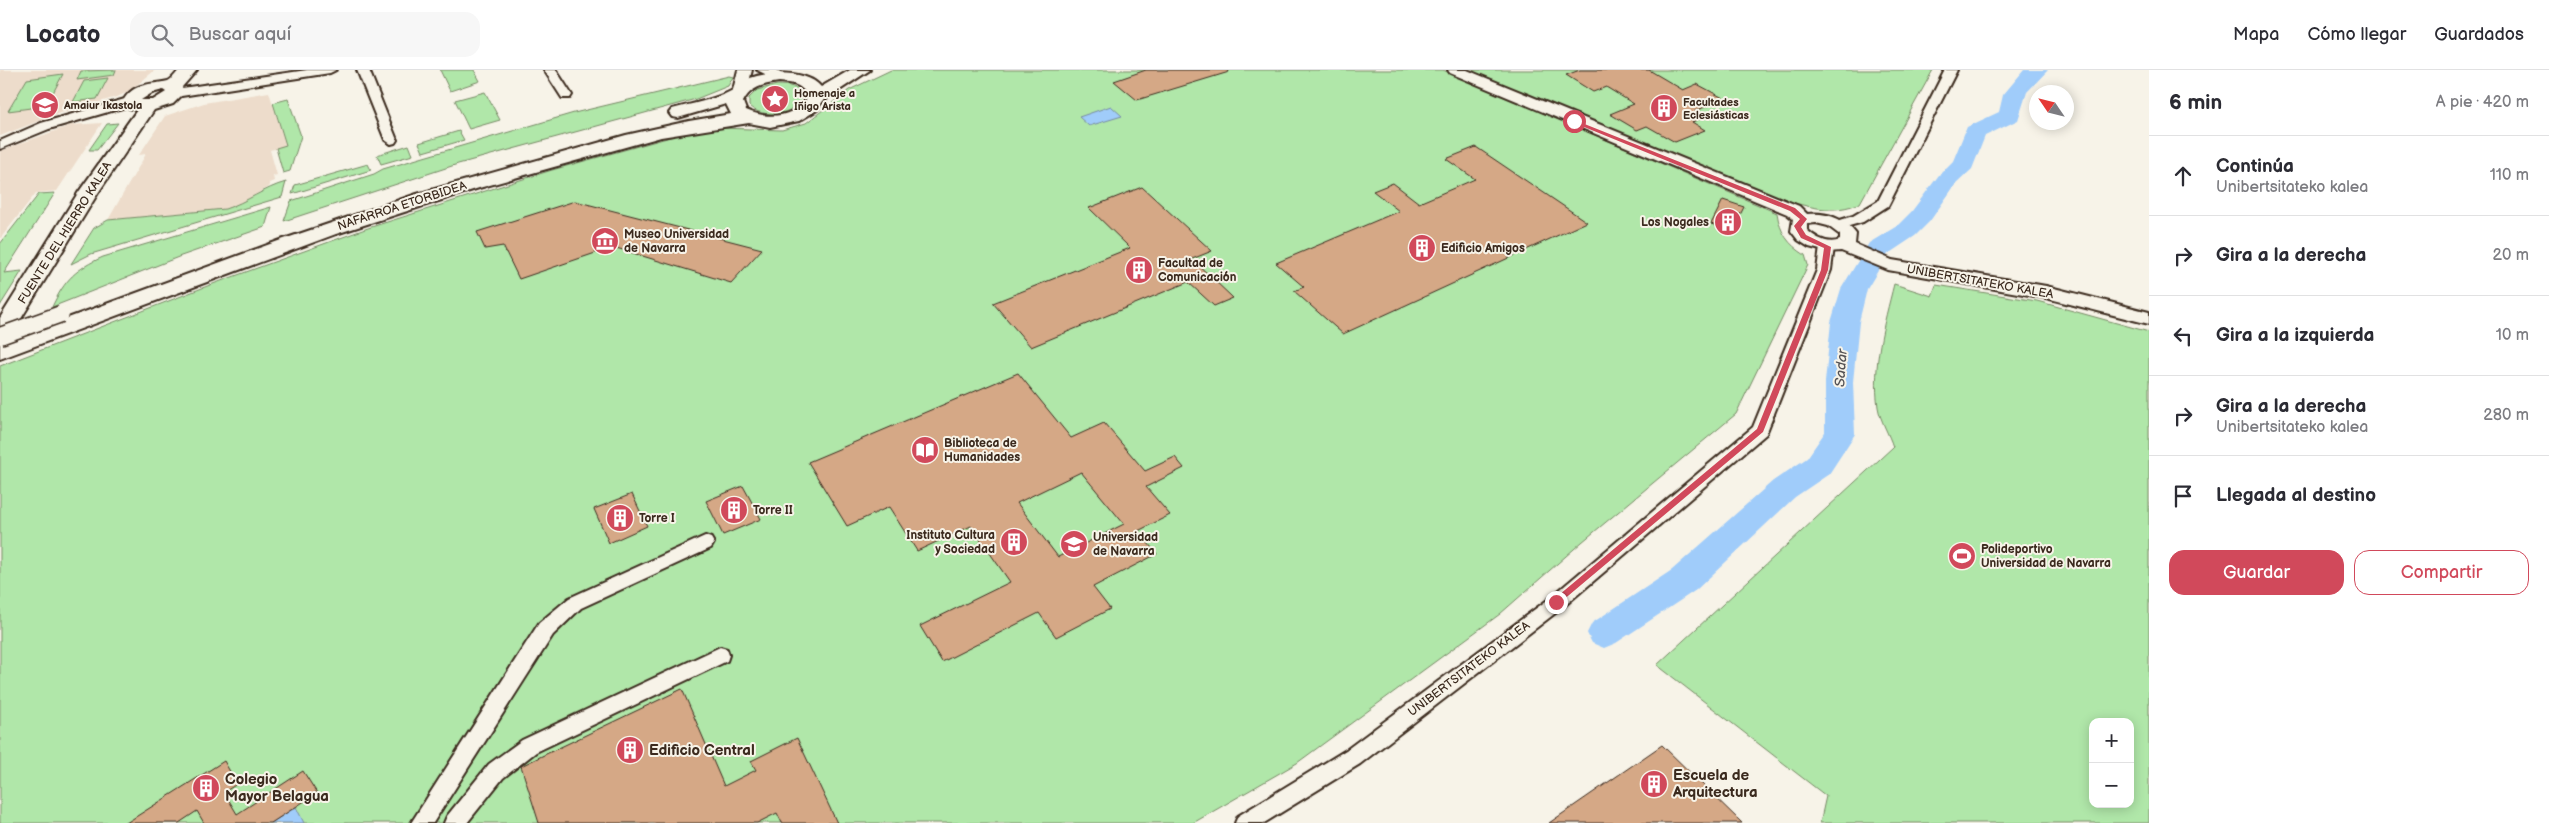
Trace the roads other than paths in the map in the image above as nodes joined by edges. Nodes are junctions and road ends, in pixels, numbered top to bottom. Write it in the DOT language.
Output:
graph roads {
  1 [pos="189,70"];
  2 [pos="330,70"];
  3 [pos="363,70"];
  4 [pos="550,70"];
  5 [pos="745,70"];
  6 [pos="821,70"];
  7 [pos="862,70"];
  8 [pos="873,70"];
  9 [pos="1454,70"];
  10 [pos="1951,70"];
  11 [pos="771,73"];
  12 [pos="797,78"];
  13 [pos="173,83"];
  14 [pos="836,85"];
  15 [pos="738,93"];
  16 [pos="566,95"];
  17 [pos="816,98"];
  18 [pos="140,103"];
  19 [pos="746,118"];
  20 [pos="391,140"];
  21 [pos="0,145"];
  22 [pos="1803,219"];
  23 [pos="1838,225"];
  24 [pos="1843,248"];
  25 [pos="2149,318"];
  26 [pos="64,321"];
  27 [pos="0,336"];
  28 [pos="0,340"];
  29 [pos="0,352"];
  30 [pos="705,543"];
  31 [pos="720,655"];
  32 [pos="421,823"];
  33 [pos="454,823"];
  34 [pos="1245,823"];
  1 -- 13 [label="main road"];
  2 -- 13 [label="street"];
  3 -- 20 [label="street"];
  4 -- 16 [label="street"];
  5 -- 15 [label="street"];
  6 -- 12 [label="main road"];
  7 -- 14 [label="main road"];
  8 -- 14 [label="main road"];
  9 -- 22 [label="street"];
  10 -- 23 [label="street"];
  11 -- 12 [label="main road, NAFARROA ETORBIDEA"];
  11 -- 15 [label="main road, NAFARROA ETORBIDEA"];
  12 -- 17 [label="main road"];
  13 -- 18 [label="main road"];
  13 -- 18 [label="main road"];
  14 -- 17 [label="main road"];
  15 -- 19 [label="main road"];
  15 -- 26 [label="main road, NAFARROA ETORBIDEA"];
  17 -- 19 [label="main road, NAFARROA ETORBIDEA"];
  18 -- 21 [label="street"];
  18 -- 27 [label="main road, FUENTE DEL HIERRO KALEA"];
  19 -- 26 [label="main road, NAFARROA ETORBIDEA"];
  22 -- 23 [label="street"];
  22 -- 24 [label="street"];
  23 -- 24 [label="street"];
  24 -- 25 [label="street, UNIBERTSITATEKO KALEA"];
  24 -- 34 [label="street, UNIBERTSITATEKO KALEA"];
  26 -- 27 [label="street, NAFARROA ETORBIDEA, bridge"];
  26 -- 28 [label="main road, NAFARROA ETORBIDEA, bridge"];
  26 -- 29 [label="main road, NAFARROA ETORBIDEA"];
  30 -- 32 [label="street"];
  31 -- 33 [label="street"];
}
